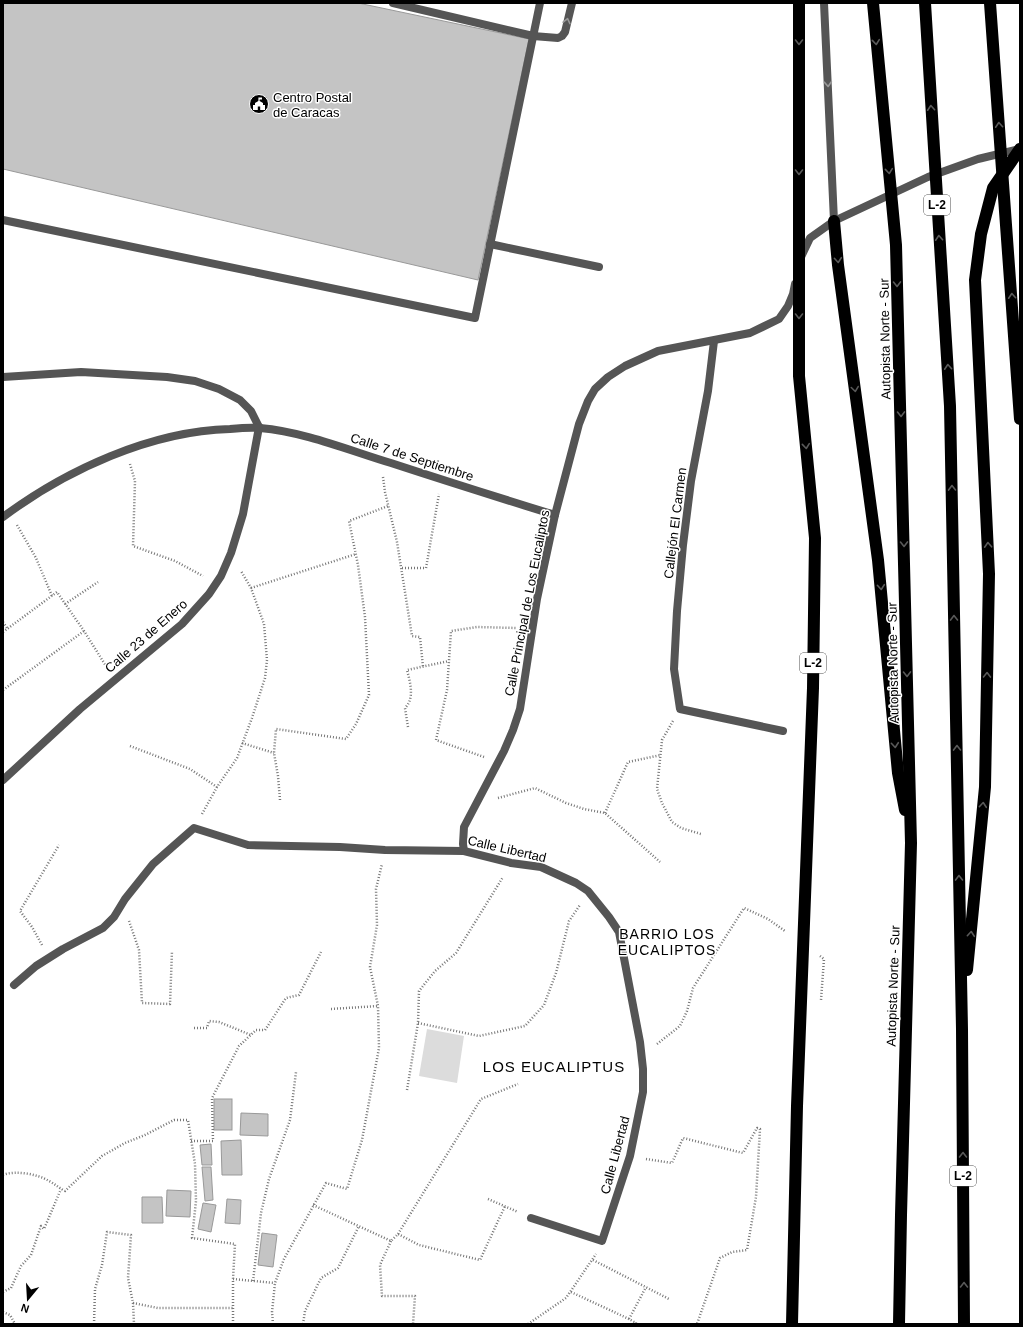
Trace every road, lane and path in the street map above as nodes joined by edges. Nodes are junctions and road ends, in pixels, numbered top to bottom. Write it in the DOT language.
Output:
graph roads {
  1 [pos="393,3"];
  2 [pos="540,3"];
  3 [pos="572,3"];
  4 [pos="799,3"];
  5 [pos="824,3"];
  6 [pos="872,3"];
  7 [pos="925,3"];
  8 [pos="990,3"];
  9 [pos="533,36"];
  10 [pos="1020,149"];
  11 [pos="3,220"];
  12 [pos="834,221"];
  13 [pos="490,244"];
  14 [pos="599,267"];
  15 [pos="714,341"];
  16 [pos="3,377"];
  17 [pos="1020,419"];
  18 [pos="259,427"];
  19 [pos="127,450"];
  20 [pos="382,460"];
  21 [pos="441,479"];
  22 [pos="388,506"];
  23 [pos="6,515"];
  24 [pos="555,515"];
  25 [pos="231,553"];
  26 [pos="356,554"];
  27 [pos="402,568"];
  28 [pos="98,582"];
  29 [pos="216,583"];
  30 [pos="251,588"];
  31 [pos="52,596"];
  32 [pos="65,604"];
  33 [pos="3,622"];
  34 [pos="7,628"];
  35 [pos="533,629"];
  36 [pos="84,631"];
  37 [pos="3,632"];
  38 [pos="449,661"];
  39 [pos="423,667"];
  40 [pos="114,680"];
  41 [pos="3,690"];
  42 [pos="680,709"];
  43 [pos="408,728"];
  44 [pos="783,731"];
  45 [pos="242,743"];
  46 [pos="130,746"];
  47 [pos="274,753"];
  48 [pos="661,755"];
  49 [pos="498,762"];
  50 [pos="3,780"];
  51 [pos="217,787"];
  52 [pos="280,800"];
  53 [pos="474,807"];
  54 [pos="605,813"];
  55 [pos="194,828"];
  56 [pos="701,834"];
  57 [pos="911,843"];
  58 [pos="59,845"];
  59 [pos="385,850"];
  60 [pos="464,851"];
  61 [pos="660,862"];
  62 [pos="511,863"];
  63 [pos="588,891"];
  64 [pos="122,904"];
  65 [pos="786,932"];
  66 [pos="172,951"];
  67 [pos="321,952"];
  68 [pos="817,954"];
  69 [pos="49,958"];
  70 [pos="14,985"];
  71 [pos="820,1005"];
  72 [pos="378,1006"];
  73 [pos="331,1009"];
  74 [pos="418,1023"];
  75 [pos="194,1028"];
  76 [pos="962,1029"];
  77 [pos="251,1035"];
  78 [pos="642,1056"];
  79 [pos="296,1072"];
  80 [pos="518,1084"];
  81 [pos="407,1090"];
  82 [pos="191,1141"];
  83 [pos="630,1156"];
  84 [pos="3,1175"];
  85 [pos="60,1189"];
  86 [pos="488,1199"];
  87 [pos="313,1205"];
  88 [pos="505,1206"];
  89 [pos="531,1218"];
  90 [pos="359,1226"];
  91 [pos="398,1234"];
  92 [pos="391,1241"];
  93 [pos="602,1241"];
  94 [pos="593,1260"];
  95 [pos="233,1279"];
  96 [pos="253,1281"];
  97 [pos="275,1283"];
  98 [pos="646,1287"];
  99 [pos="3,1292"];
  100 [pos="571,1292"];
  101 [pos="669,1299"];
  102 [pos="133,1303"];
  103 [pos="233,1308"];
  104 [pos="3,1312"];
  105 [pos="629,1319"];
  106 [pos="16,1324"];
  107 [pos="94,1324"];
  108 [pos="134,1324"];
  109 [pos="233,1324"];
  110 [pos="273,1324"];
  111 [pos="303,1324"];
  112 [pos="413,1324"];
  113 [pos="528,1324"];
  114 [pos="635,1324"];
  115 [pos="697,1324"];
  116 [pos="792,1324"];
  117 [pos="900,1324"];
  118 [pos="964,1324"];
  1 -- 9 [label="street"];
  2 -- 9 [label="street"];
  9 -- 3 [label="street, one-way"];
  4 -- 116 [label="highway, L-2, one-way"];
  5 -- 12 [label="street, one-way"];
  6 -- 57 [label="highway, Autopista Norte - Sur, one-way"];
  76 -- 7 [label="highway, L-2, one-way"];
  17 -- 8 [label="highway, one-way"];
  9 -- 13 [label="street"];
  10 -- 12 [label="street, Calle Principal de Los Eucaliptos"];
  76 -- 10 [label="highway, one-way"];
  11 -- 13 [label="street"];
  12 -- 15 [label="street, Calle Principal de Los Eucaliptos"];
  12 -- 57 [label="highway, one-way"];
  13 -- 14 [label="street"];
  15 -- 24 [label="street, Calle Principal de Los Eucaliptos"];
  15 -- 42 [label="street, Callejón El Carmen"];
  16 -- 18 [label="street"];
  18 -- 19 [label="street, Calle 7 de Septiembre"];
  18 -- 20 [label="street, Calle 7 de Septiembre"];
  18 -- 25 [label="street, Calle 23 de Enero"];
  19 -- 23 [label="street, Calle 7 de Septiembre"];
  19 -- 29 [label="path"];
  20 -- 21 [label="street, Calle 7 de Septiembre"];
  20 -- 22 [label="path"];
  21 -- 24 [label="street, Calle 7 de Septiembre"];
  21 -- 27 [label="path"];
  22 -- 26 [label="path"];
  22 -- 27 [label="path"];
  23 -- 31 [label="path"];
  24 -- 35 [label="street, Calle Principal de Los Eucaliptos"];
  25 -- 29 [label="street, Calle 23 de Enero"];
  25 -- 30 [label="path"];
  26 -- 30 [label="path"];
  26 -- 47 [label="path"];
  27 -- 39 [label="path"];
  28 -- 32 [label="path"];
  29 -- 40 [label="street, Calle 23 de Enero"];
  30 -- 45 [label="path"];
  31 -- 32 [label="path"];
  31 -- 34 [label="path"];
  32 -- 36 [label="path"];
  33 -- 34 [label="path"];
  34 -- 37 [label="path"];
  35 -- 38 [label="path"];
  35 -- 49 [label="street, Calle Principal de Los Eucaliptos"];
  36 -- 40 [label="path"];
  36 -- 41 [label="path"];
  38 -- 39 [label="path"];
  38 -- 49 [label="path"];
  39 -- 43 [label="path"];
  40 -- 50 [label="street, Calle 23 de Enero"];
  42 -- 44 [label="street"];
  42 -- 48 [label="path"];
  45 -- 47 [label="path"];
  45 -- 51 [label="path"];
  46 -- 51 [label="path"];
  47 -- 52 [label="path"];
  48 -- 54 [label="path"];
  48 -- 56 [label="path"];
  49 -- 53 [label="street, Calle Principal de Los Eucaliptos"];
  51 -- 55 [label="path"];
  53 -- 54 [label="path"];
  53 -- 60 [label="street, Calle Principal de Los Eucaliptos"];
  54 -- 61 [label="path"];
  55 -- 59 [label="street, Calle Libertad"];
  55 -- 64 [label="street"];
  57 -- 117 [label="highway, Autopista Norte - Sur"];
  58 -- 69 [label="path"];
  59 -- 60 [label="street, Calle Libertad"];
  59 -- 72 [label="path"];
  60 -- 62 [label="street, Calle Libertad"];
  62 -- 63 [label="street, Calle Libertad"];
  62 -- 74 [label="path"];
  63 -- 74 [label="path"];
  63 -- 78 [label="street, Calle Libertad"];
  64 -- 66 [label="path"];
  64 -- 69 [label="street"];
  65 -- 78 [label="path"];
  67 -- 77 [label="path"];
  68 -- 71 [label="path"];
  69 -- 70 [label="street"];
  72 -- 73 [label="path"];
  72 -- 87 [label="path"];
  74 -- 81 [label="path"];
  75 -- 77 [label="path"];
  118 -- 76 [label="highway, L-2, one-way"];
  77 -- 82 [label="path"];
  78 -- 83 [label="street, Calle Libertad"];
  79 -- 96 [label="path"];
  80 -- 91 [label="path"];
  82 -- 85 [label="path"];
  82 -- 95 [label="path"];
  83 -- 93 [label="street, Calle Libertad"];
  83 -- 115 [label="path"];
  84 -- 85 [label="path"];
  85 -- 99 [label="path"];
  86 -- 88 [label="path"];
  87 -- 90 [label="path"];
  87 -- 97 [label="path"];
  88 -- 89 [label="path"];
  88 -- 91 [label="path"];
  89 -- 93 [label="street"];
  90 -- 92 [label="path"];
  90 -- 111 [label="path"];
  91 -- 92 [label="path"];
  92 -- 112 [label="path"];
  93 -- 94 [label="path"];
  94 -- 98 [label="path"];
  94 -- 100 [label="path"];
  95 -- 96 [label="path"];
  95 -- 103 [label="path"];
  96 -- 97 [label="path"];
  97 -- 110 [label="path"];
  98 -- 101 [label="path"];
  98 -- 105 [label="path"];
  100 -- 105 [label="path"];
  100 -- 113 [label="path"];
  102 -- 103 [label="path"];
  102 -- 107 [label="path"];
  102 -- 108 [label="path"];
  103 -- 109 [label="path"];
  104 -- 106 [label="path"];
  105 -- 114 [label="path"];
}
